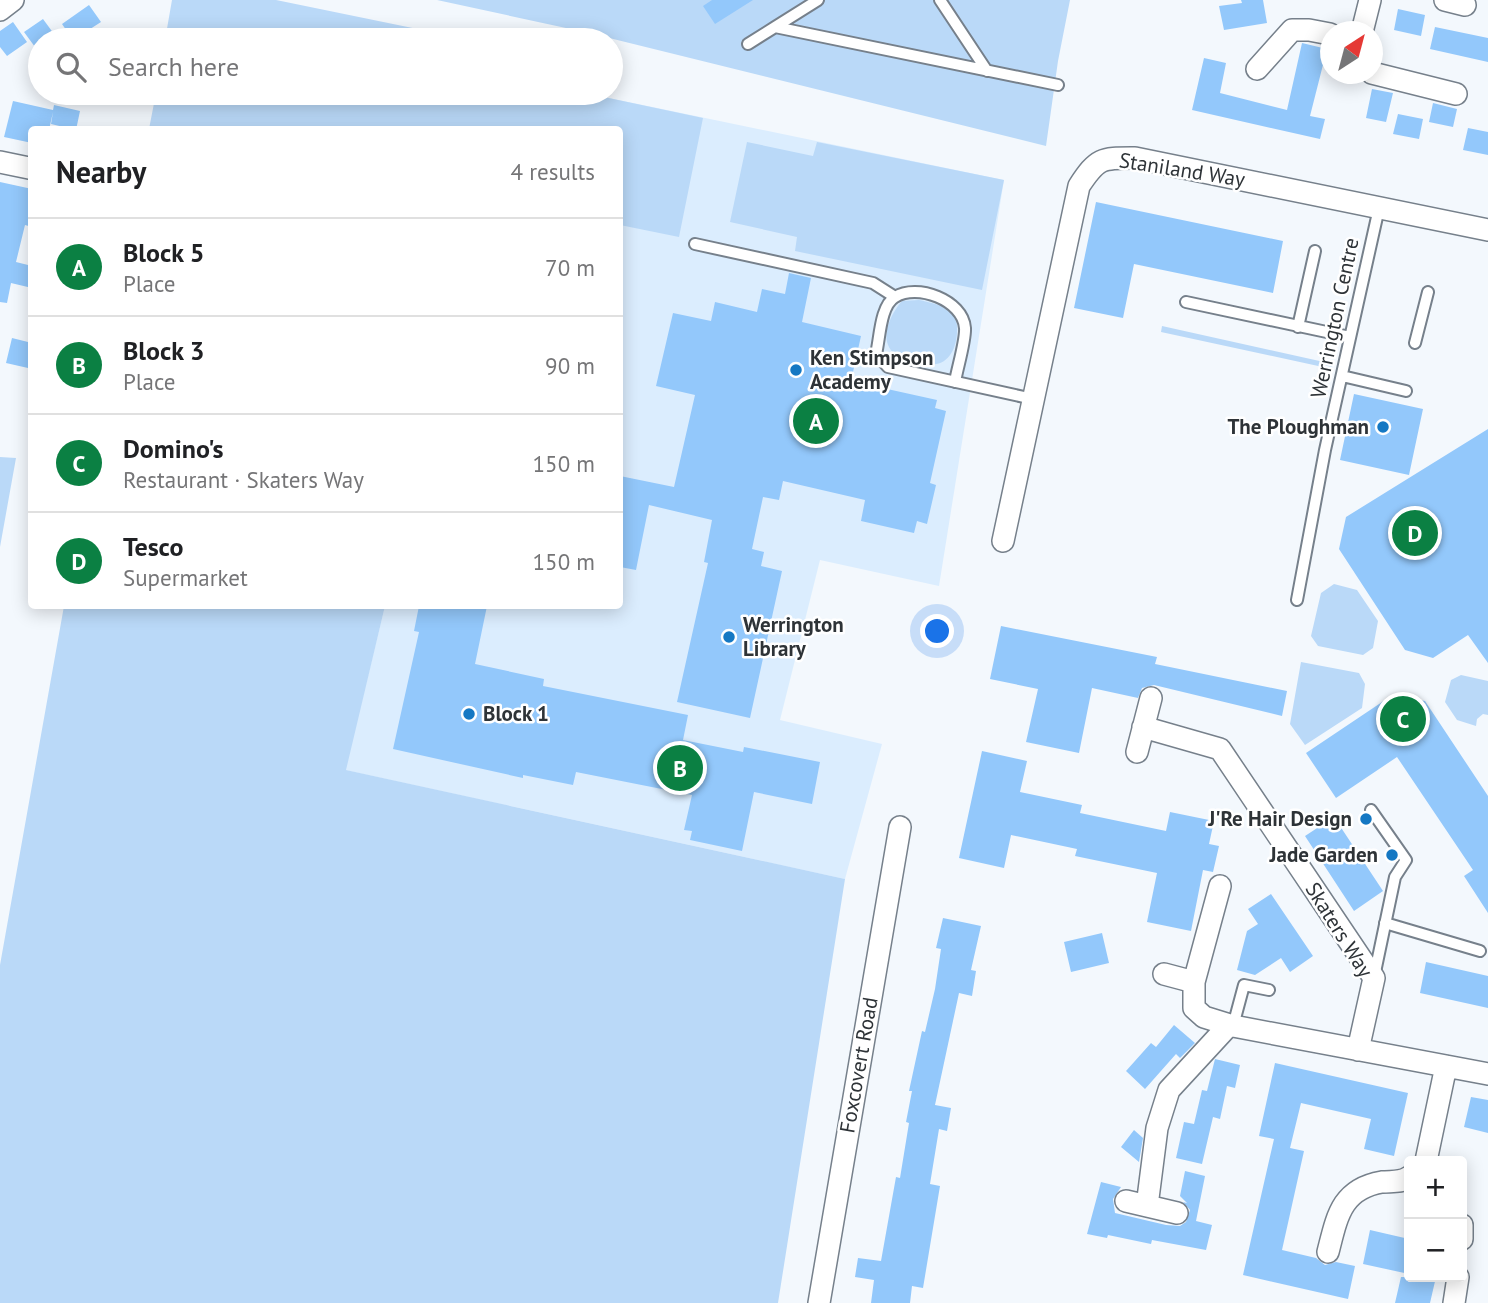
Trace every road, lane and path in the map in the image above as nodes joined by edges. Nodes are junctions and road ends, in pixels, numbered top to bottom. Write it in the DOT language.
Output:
graph roads {
  1 [pos="13,0"];
  2 [pos="818,0"];
  3 [pos="940,0"];
  4 [pos="1370,0"];
  5 [pos="0,10"];
  6 [pos="1365,21"];
  7 [pos="775,27"];
  8 [pos="1320,32"];
  9 [pos="748,44"];
  10 [pos="1257,69"];
  11 [pos="987,71"];
  12 [pos="1383,76"];
  13 [pos="1058,85"];
  14 [pos="1456,94"];
  15 [pos="0,162"];
  16 [pos="28,168"];
  17 [pos="1379,208"];
  18 [pos="1488,230"];
  19 [pos="695,244"];
  20 [pos="1315,251"];
  21 [pos="1428,292"];
  22 [pos="895,297"];
  23 [pos="1186,302"];
  24 [pos="1298,327"];
  25 [pos="1350,337"];
  26 [pos="1415,343"];
  27 [pos="1342,376"];
  28 [pos="955,382"];
  29 [pos="1406,391"];
  30 [pos="1033,399"];
  31 [pos="1003,541"];
  32 [pos="1297,600"];
  33 [pos="1151,698"];
  34 [pos="1143,727"];
  35 [pos="1137,752"];
  36 [pos="1371,810"];
  37 [pos="900,827"];
  38 [pos="1220,886"];
  39 [pos="1385,923"];
  40 [pos="1480,951"];
  41 [pos="1164,974"];
  42 [pos="1374,978"];
  43 [pos="1194,982"];
  44 [pos="1269,990"];
  45 [pos="1231,1026"];
  46 [pos="1358,1050"];
  47 [pos="1446,1066"];
  48 [pos="1488,1074"];
  49 [pos="1427,1156"];
  50 [pos="1404,1181"];
  51 [pos="1126,1201"];
  52 [pos="1147,1206"];
  53 [pos="1177,1213"];
  54 [pos="1328,1252"];
  55 [pos="1459,1282"];
  56 [pos="1461,1301"];
  57 [pos="819,1303"];
  1 -- 5 [label="street"];
  2 -- 7 [label="lane"];
  3 -- 11 [label="lane"];
  4 -- 6 [label="street"];
  7 -- 9 [label="lane"];
  7 -- 11 [label="lane"];
  8 -- 10 [label="street"];
  11 -- 13 [label="lane"];
  12 -- 14 [label="street"];
  15 -- 16 [label="street"];
  17 -- 18 [label="street, Staniland Way"];
  17 -- 25 [label="lane, Werrington Centre"];
  17 -- 30 [label="street, Staniland Way"];
  19 -- 22 [label="lane"];
  20 -- 24 [label="lane"];
  21 -- 26 [label="lane"];
  22 -- 28 [label="lane"];
  22 -- 28 [label="lane"];
  23 -- 24 [label="lane"];
  24 -- 25 [label="lane"];
  25 -- 27 [label="lane, Werrington Centre"];
  27 -- 29 [label="lane"];
  27 -- 32 [label="lane, Werrington Centre"];
  28 -- 30 [label="lane"];
  30 -- 31 [label="street, Staniland Way"];
  33 -- 34 [label="street"];
  34 -- 35 [label="street"];
  34 -- 42 [label="street, Skaters Way"];
  36 -- 39 [label="lane"];
  37 -- 57 [label="street, Foxcovert Road"];
  38 -- 43 [label="street"];
  39 -- 40 [label="lane"];
  39 -- 42 [label="lane"];
  41 -- 43 [label="street"];
  42 -- 46 [label="street, Skaters Way"];
  43 -- 45 [label="street"];
  44 -- 45 [label="lane"];
  45 -- 46 [label="street"];
  45 -- 52 [label="street"];
  46 -- 47 [label="street"];
  47 -- 48 [label="street"];
  47 -- 49 [label="street"];
  50 -- 54 [label="street"];
  51 -- 52 [label="street"];
  52 -- 53 [label="street"];
  55 -- 56 [label="street"];
}
